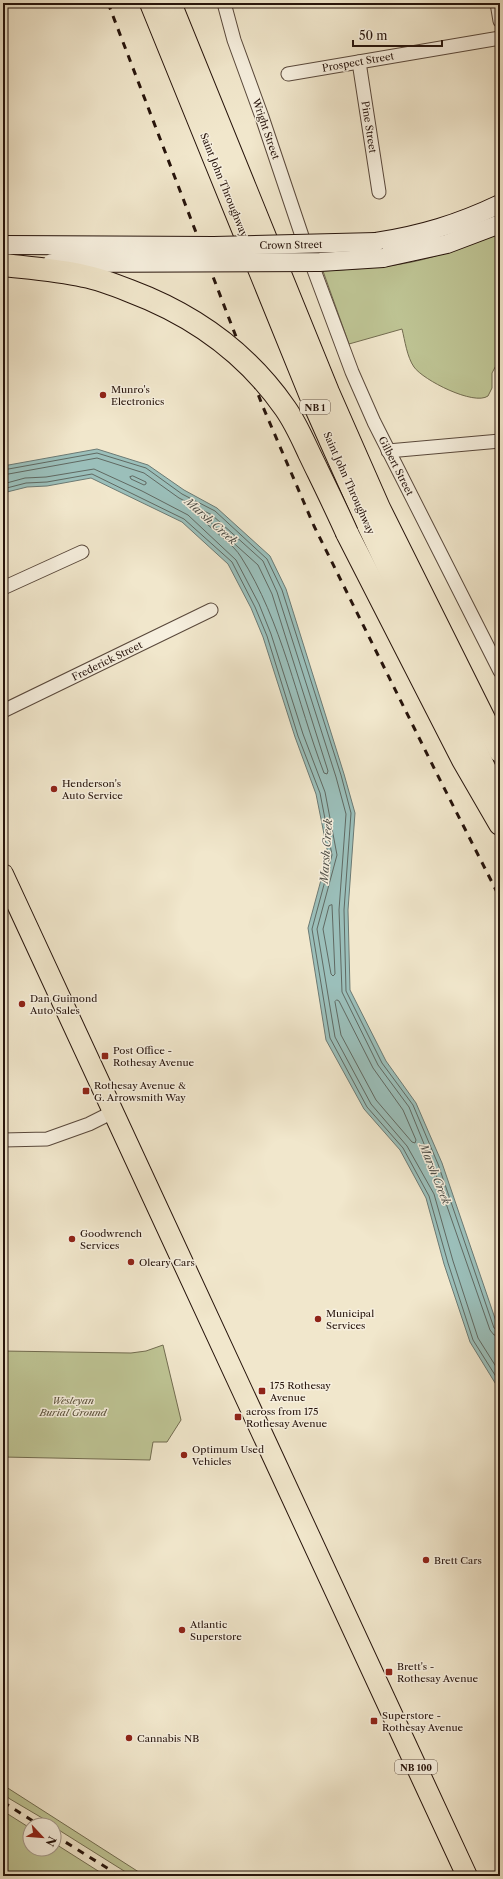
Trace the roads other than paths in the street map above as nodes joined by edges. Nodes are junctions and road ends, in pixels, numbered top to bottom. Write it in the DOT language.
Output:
graph roads {
  1 [pos="151,3"];
  2 [pos="170,3"];
  3 [pos="224,3"];
  4 [pos="497,3"];
  5 [pos="500,21"];
  6 [pos="500,38"];
  7 [pos="359,62"];
  8 [pos="288,74"];
  9 [pos="379,192"];
  10 [pos="500,204"];
  11 [pos="500,224"];
  12 [pos="3,245"];
  13 [pos="379,250"];
  14 [pos="308,254"];
  15 [pos="3,265"];
  16 [pos="500,441"];
  17 [pos="388,451"];
  18 [pos="82,552"];
  19 [pos="3,588"];
  20 [pos="211,610"];
  21 [pos="500,671"];
  22 [pos="3,711"];
  23 [pos="500,750"];
  24 [pos="500,801"];
  25 [pos="500,824"];
  26 [pos="3,874"];
  27 [pos="113,1112"];
  28 [pos="3,1140"];
  29 [pos="467,1876"];
  1 -- 24 [label="highway, Saint John Throughway / NB 1"];
  2 -- 23 [label="highway, Saint John Throughway / NB 1"];
  3 -- 14 [label="street, Wright Street"];
  4 -- 5 [label="street"];
  6 -- 7 [label="street, Prospect Street"];
  7 -- 8 [label="street, Prospect Street"];
  7 -- 9 [label="street, Pine Street"];
  10 -- 13 [label="main road, Crown Street"];
  11 -- 13 [label="main road, Crown Street"];
  12 -- 13 [label="main road, Crown Street, bridge"];
  13 -- 15 [label="main road, Crown Street, bridge"];
  14 -- 17 [label="street, Gilbert Street"];
  15 -- 25 [label="highway, bridge"];
  16 -- 17 [label="street"];
  17 -- 21 [label="street, Gilbert Street"];
  18 -- 19 [label="street"];
  20 -- 22 [label="street, Frederick Street"];
  26 -- 27 [label="main road, NB 100"];
  27 -- 28 [label="street"];
  27 -- 29 [label="main road, NB 100"];
}
